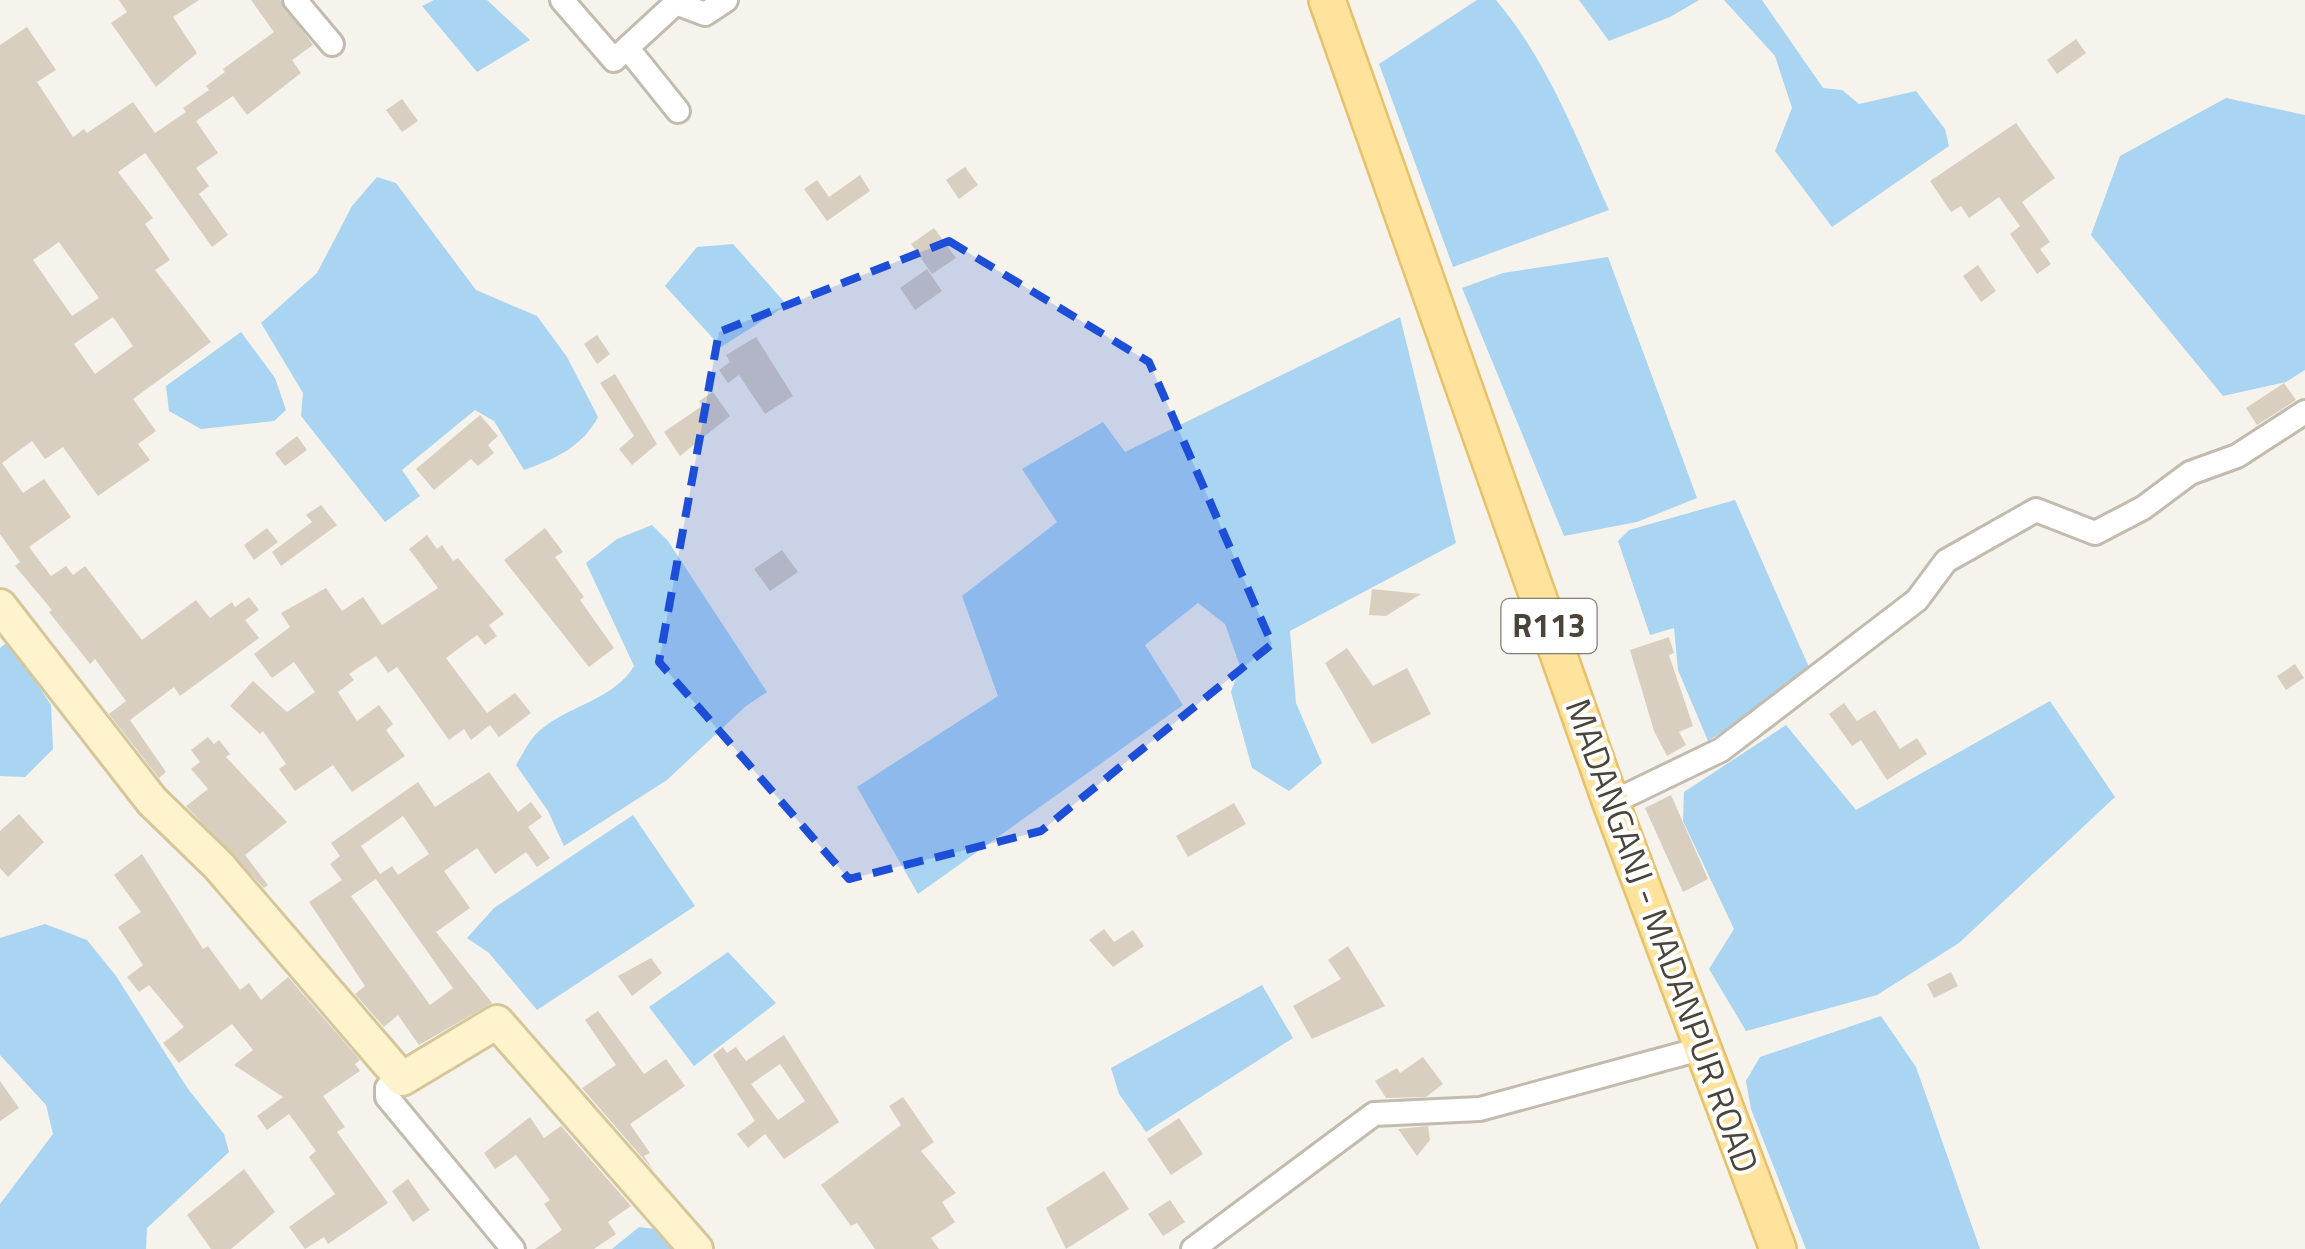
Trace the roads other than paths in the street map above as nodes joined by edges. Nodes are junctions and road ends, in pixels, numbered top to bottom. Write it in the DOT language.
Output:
graph roads {
  1 [pos="296,0"];
  2 [pos="562,0"];
  3 [pos="726,0"];
  4 [pos="1328,0"];
  5 [pos="332,44"];
  6 [pos="629,50"];
  7 [pos="678,110"];
  8 [pos="2305,412"];
  9 [pos="0,606"];
  10 [pos="1611,803"];
  11 [pos="1704,1048"];
  12 [pos="402,1079"];
  13 [pos="513,1249"];
  14 [pos="696,1249"];
  15 [pos="1192,1249"];
  16 [pos="1778,1249"];
  1 -- 5 [label="street"];
  2 -- 6 [label="street"];
  3 -- 6 [label="street"];
  4 -- 10 [label="main road, MADANGANJ - MADANPUR ROAD / R113"];
  6 -- 7 [label="street"];
  8 -- 10 [label="street"];
  9 -- 12 [label="street"];
  10 -- 11 [label="main road, MADANGANJ - MADANPUR ROAD / R113"];
  11 -- 15 [label="street"];
  11 -- 16 [label="main road, MADANGANJ - MADANPUR ROAD / R113"];
  12 -- 13 [label="street"];
  12 -- 14 [label="street"];
}
